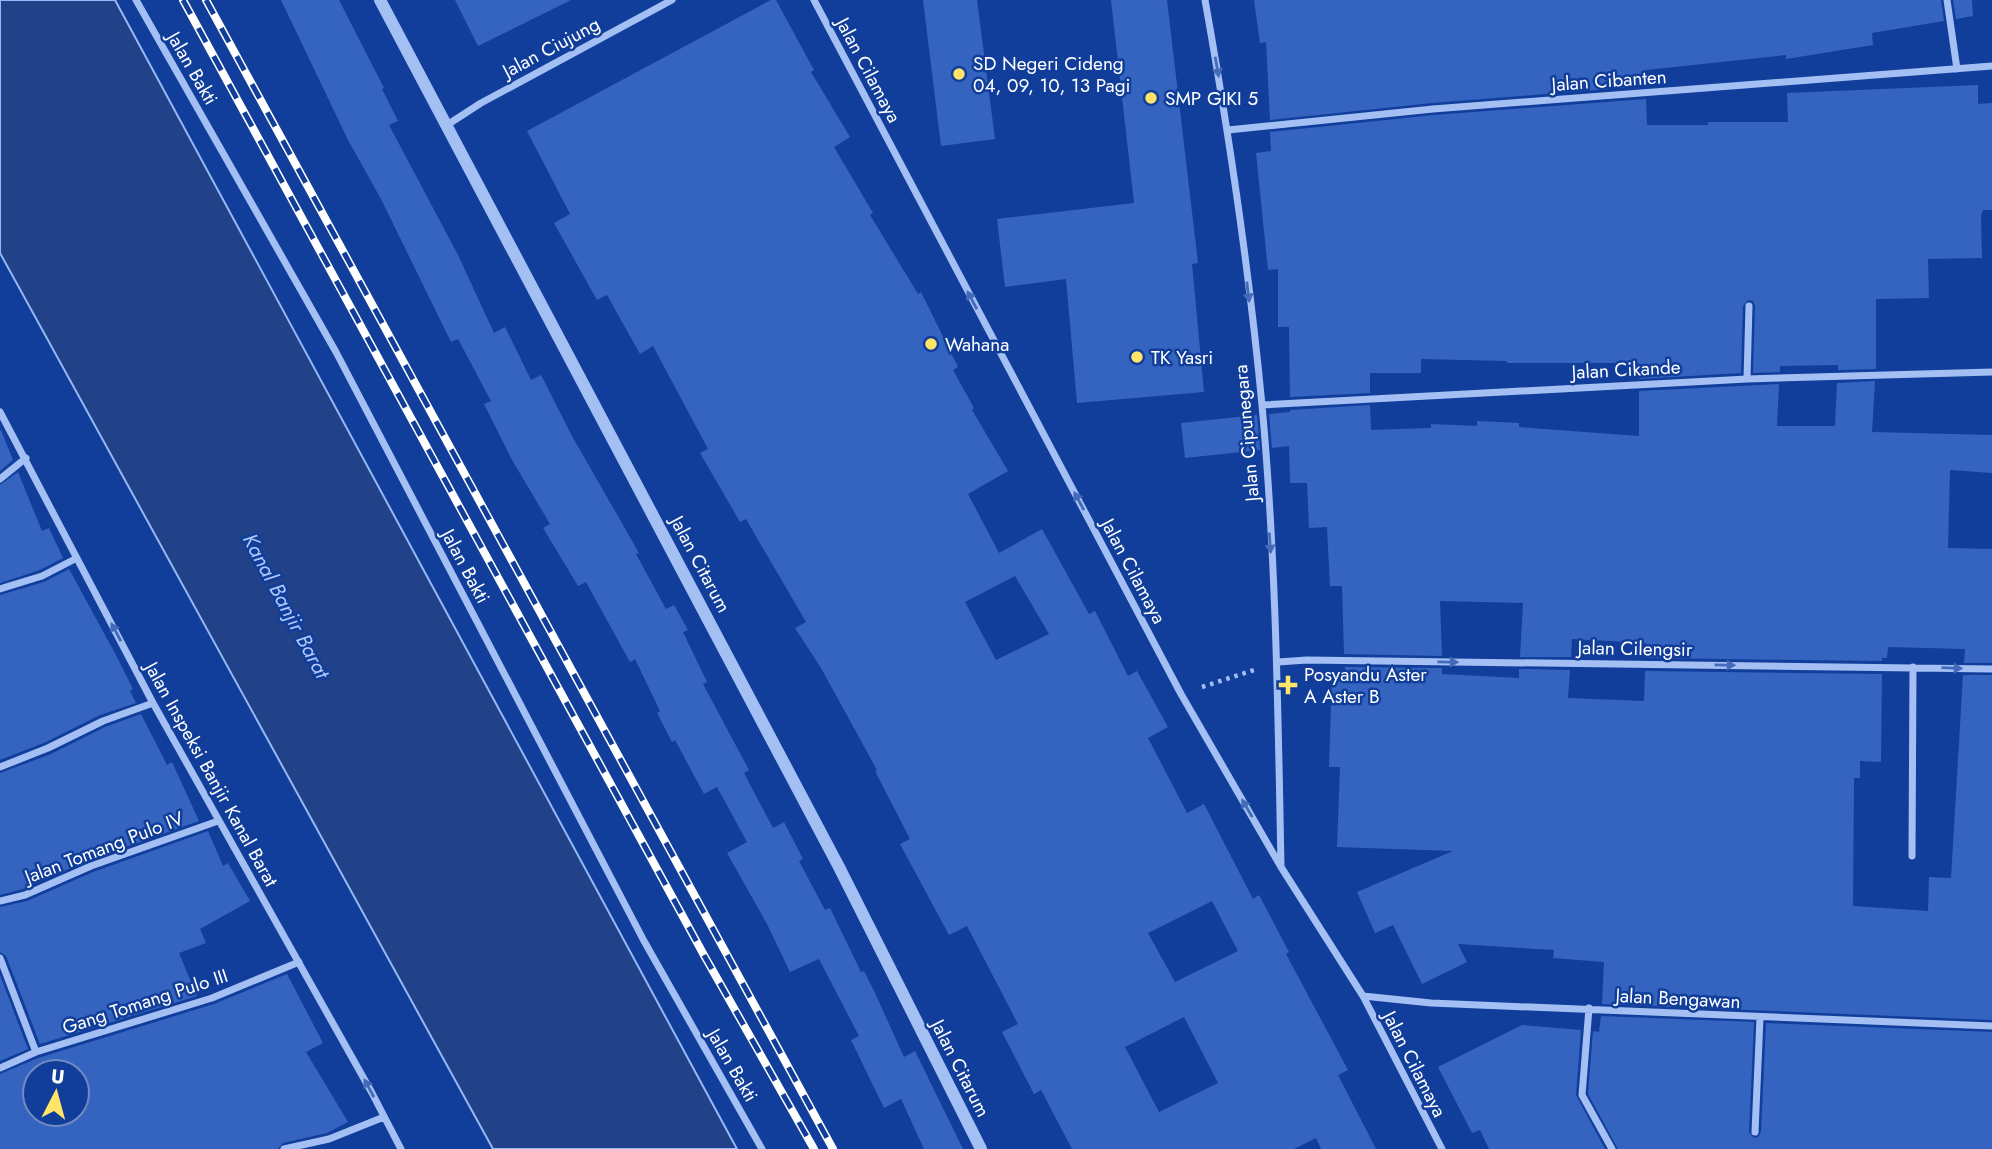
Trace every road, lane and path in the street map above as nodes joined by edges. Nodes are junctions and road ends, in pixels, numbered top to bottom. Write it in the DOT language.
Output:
graph roads {
  1 [pos="136,0"];
  2 [pos="380,0"];
  3 [pos="672,0"];
  4 [pos="814,0"];
  5 [pos="1205,0"];
  6 [pos="1947,0"];
  7 [pos="1992,66"];
  8 [pos="1956,69"];
  9 [pos="447,125"];
  10 [pos="1228,130"];
  11 [pos="1749,306"];
  12 [pos="1992,372"];
  13 [pos="1747,379"];
  14 [pos="1262,405"];
  15 [pos="0,412"];
  16 [pos="26,458"];
  17 [pos="0,479"];
  18 [pos="77,558"];
  19 [pos="0,589"];
  20 [pos="1278,662"];
  21 [pos="1913,667"];
  22 [pos="1992,669"];
  23 [pos="1181,694"];
  24 [pos="153,704"];
  25 [pos="0,767"];
  26 [pos="218,821"];
  27 [pos="1912,856"];
  28 [pos="1281,867"];
  29 [pos="0,901"];
  30 [pos="0,958"];
  31 [pos="299,962"];
  32 [pos="1363,996"];
  33 [pos="1589,1008"];
  34 [pos="1760,1018"];
  35 [pos="1992,1026"];
  36 [pos="36,1052"];
  37 [pos="0,1068"];
  38 [pos="384,1117"];
  39 [pos="1755,1132"];
  40 [pos="284,1149"];
  41 [pos="401,1149"];
  42 [pos="762,1149"];
  43 [pos="981,1149"];
  44 [pos="1442,1149"];
  45 [pos="1612,1149"];
  1 -- 42 [label="street, Jalan Bakti"];
  2 -- 9 [label="street, Jalan Citarum"];
  3 -- 9 [label="street, Jalan Ciujung"];
  23 -- 4 [label="street, Jalan Cilamaya, one-way"];
  5 -- 10 [label="street, Jalan Cipunegara, one-way"];
  6 -- 8 [label="street"];
  7 -- 8 [label="street, Jalan Cibanten"];
  8 -- 10 [label="street, Jalan Cibanten"];
  9 -- 43 [label="street, Jalan Citarum"];
  10 -- 14 [label="street, Jalan Cipunegara, one-way"];
  11 -- 13 [label="street"];
  12 -- 13 [label="street, Jalan Cikande"];
  13 -- 14 [label="street, Jalan Cikande"];
  14 -- 20 [label="street, Jalan Cipunegara, one-way"];
  15 -- 16 [label="street, Jalan Inspeksi Banjir Kanal Barat"];
  16 -- 17 [label="street"];
  16 -- 18 [label="street, Jalan Inspeksi Banjir Kanal Barat"];
  18 -- 19 [label="street"];
  24 -- 18 [label="street, Jalan Inspeksi Banjir Kanal Barat, one-way"];
  20 -- 21 [label="street, Jalan Cilengsir, one-way"];
  20 -- 23 [label="path"];
  20 -- 28 [label="street, Jalan Cipunegara"];
  21 -- 22 [label="street, Jalan Cilengsir, one-way"];
  21 -- 27 [label="street"];
  28 -- 23 [label="street, Jalan Cilamaya, one-way"];
  24 -- 25 [label="street"];
  24 -- 26 [label="street, Jalan Inspeksi Banjir Kanal Barat"];
  26 -- 29 [label="street, Jalan Tomang Pulo IV"];
  26 -- 31 [label="street, Jalan Inspeksi Banjir Kanal Barat"];
  28 -- 32 [label="street, Jalan Cilamaya"];
  30 -- 36 [label="street"];
  31 -- 36 [label="street, Gang Tomang Pulo III"];
  38 -- 31 [label="street, Jalan Inspeksi Banjir Kanal Barat, one-way"];
  32 -- 33 [label="street, Jalan Bengawan"];
  32 -- 44 [label="street, Jalan Cilamaya"];
  33 -- 34 [label="street, Jalan Bengawan"];
  33 -- 45 [label="street"];
  34 -- 35 [label="street, Jalan Bengawan"];
  34 -- 39 [label="street"];
  36 -- 37 [label="street, Gang Tomang Pulo III"];
  38 -- 40 [label="street"];
  38 -- 41 [label="street, Jalan Inspeksi Banjir Kanal Barat"];
}
